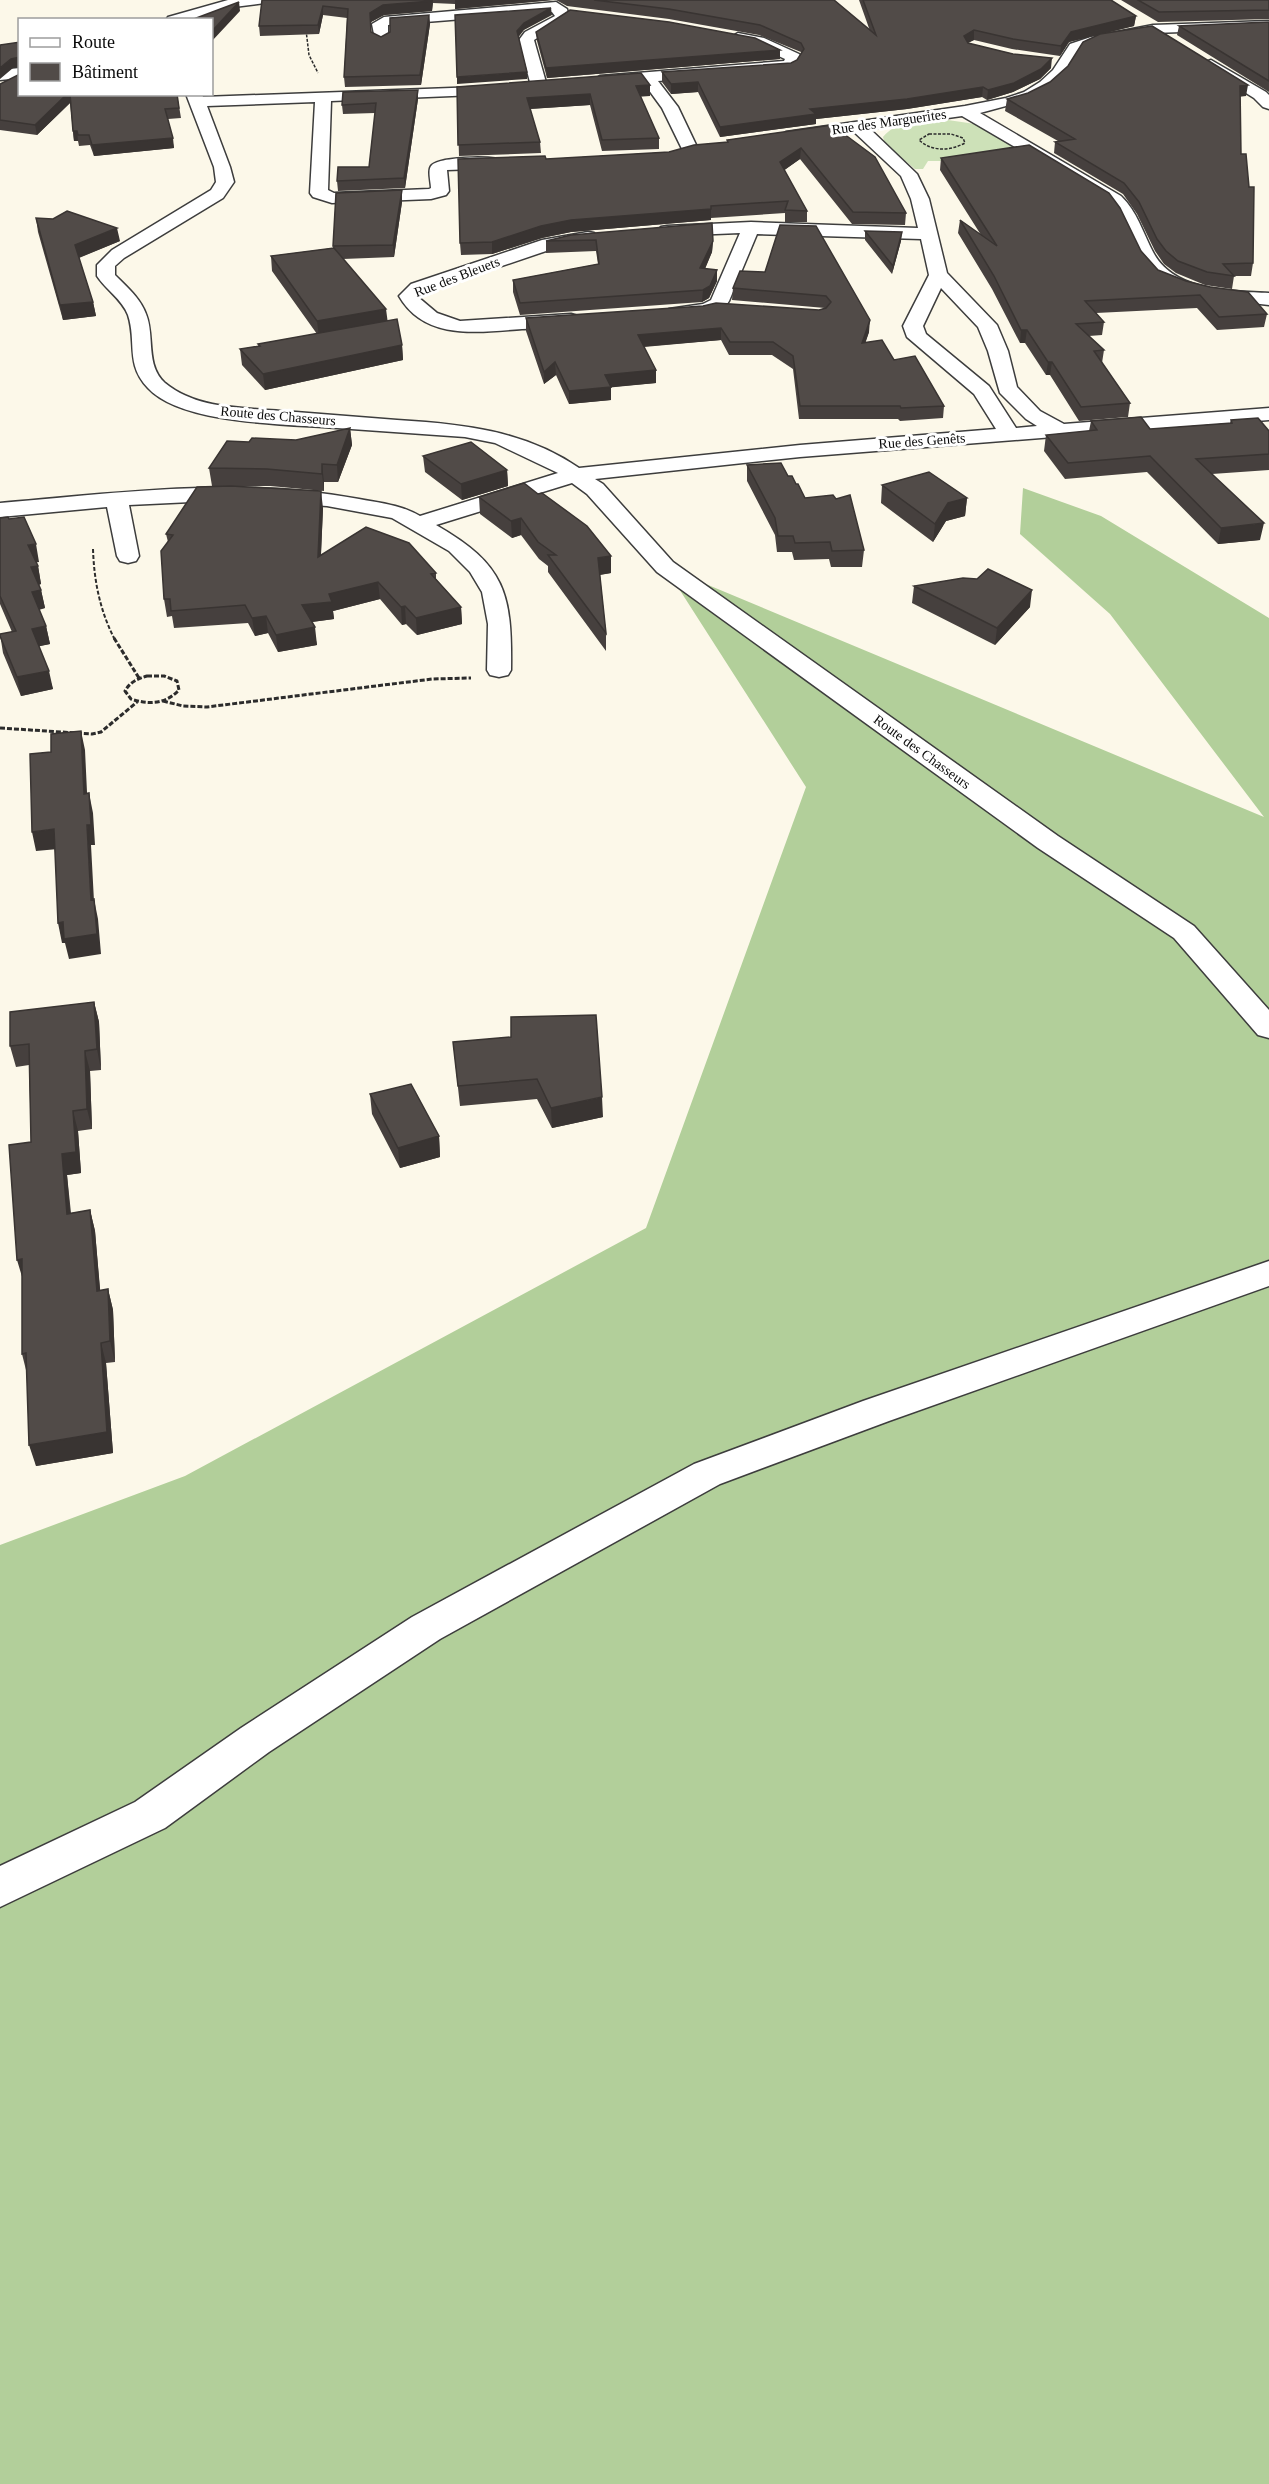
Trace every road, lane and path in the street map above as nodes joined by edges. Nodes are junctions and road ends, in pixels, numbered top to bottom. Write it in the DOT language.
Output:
graph roads {
  1 [pos="261,0"];
  2 [pos="563,8"];
  3 [pos="1135,17"];
  4 [pos="175,18"];
  5 [pos="305,20"];
  6 [pos="1269,25"];
  7 [pos="1153,29"];
  8 [pos="725,35"];
  9 [pos="381,41"];
  10 [pos="1173,41"];
  11 [pos="1202,59"];
  12 [pos="1044,60"];
  13 [pos="1065,63"];
  14 [pos="18,73"];
  15 [pos="18,74"];
  16 [pos="0,75"];
  17 [pos="647,77"];
  18 [pos="582,82"];
  19 [pos="0,88"];
  20 [pos="195,98"];
  21 [pos="323,98"];
  22 [pos="1269,104"];
  23 [pos="965,111"];
  24 [pos="857,126"];
  25 [pos="779,137"];
  26 [pos="669,156"];
  27 [pos="523,162"];
  28 [pos="751,227"];
  29 [pos="653,232"];
  30 [pos="929,234"];
  31 [pos="606,236"];
  32 [pos="938,275"];
  33 [pos="1269,299"];
  34 [pos="715,307"];
  35 [pos="738,308"];
  36 [pos="655,315"];
  37 [pos="586,319"];
  38 [pos="1007,389"];
  39 [pos="982,390"];
  40 [pos="1269,414"];
  41 [pos="1059,430"];
  42 [pos="1010,435"];
  43 [pos="567,469"];
  44 [pos="117,501"];
  45 [pos="0,510"];
  46 [pos="408,519"];
  47 [pos="93,544"];
  48 [pos="128,556"];
  49 [pos="499,670"];
  50 [pos="139,678"];
  51 [pos="474,678"];
  52 [pos="163,701"];
  53 [pos="137,702"];
  54 [pos="0,728"];
  55 [pos="1269,1028"];
  56 [pos="1269,1273"];
  57 [pos="0,1887"];
  1 -- 4 [label="street"];
  2 -- 9 [label="street"];
  2 -- 21 [label="street"];
  3 -- 7 [label="street"];
  5 -- 21 [label="path"];
  6 -- 7 [label="street, Rue des Marguerites"];
  7 -- 10 [label="street"];
  7 -- 13 [label="street, Rue des Marguerites"];
  8 -- 17 [label="street"];
  11 -- 22 [label="street"];
  12 -- 13 [label="street"];
  13 -- 23 [label="street, Rue des Marguerites"];
  14 -- 16 [label="street"];
  15 -- 19 [label="street"];
  17 -- 18 [label="street"];
  17 -- 26 [label="street"];
  20 -- 21 [label="street"];
  20 -- 43 [label="street, Route des Chasseurs"];
  21 -- 27 [label="street"];
  23 -- 24 [label="street, Rue des Marguerites"];
  23 -- 33 [label="street"];
  24 -- 25 [label="street, Rue des Marguerites"];
  24 -- 30 [label="street"];
  28 -- 29 [label="street"];
  28 -- 30 [label="street"];
  28 -- 34 [label="street"];
  30 -- 32 [label="street"];
  31 -- 37 [label="street, Rue des Bleuets"];
  32 -- 38 [label="street"];
  32 -- 39 [label="street"];
  34 -- 35 [label="street"];
  34 -- 36 [label="street"];
  38 -- 39 [label="street"];
  38 -- 41 [label="street"];
  39 -- 42 [label="street"];
  40 -- 41 [label="street, Rue des Genêts"];
  41 -- 42 [label="street, Rue des Genêts"];
  42 -- 43 [label="street, Rue des Genêts"];
  43 -- 46 [label="street"];
  43 -- 55 [label="street, Route des Chasseurs"];
  44 -- 45 [label="street"];
  44 -- 46 [label="street"];
  44 -- 48 [label="street"];
  46 -- 49 [label="street"];
  47 -- 50 [label="path"];
  50 -- 52 [label="path"];
  50 -- 53 [label="path"];
  51 -- 52 [label="path"];
  52 -- 53 [label="path"];
  53 -- 54 [label="path"];
  56 -- 57 [label="street"];
}
